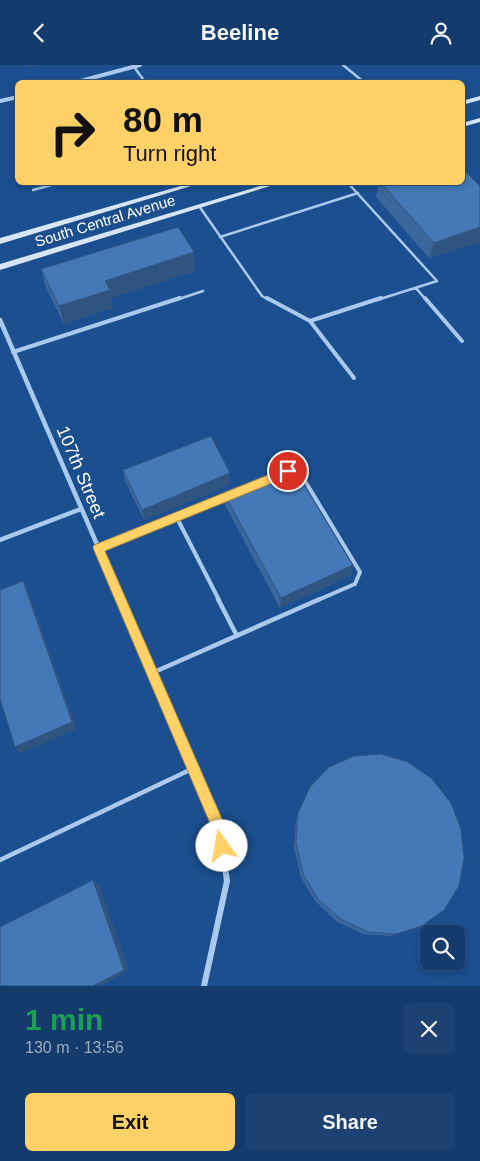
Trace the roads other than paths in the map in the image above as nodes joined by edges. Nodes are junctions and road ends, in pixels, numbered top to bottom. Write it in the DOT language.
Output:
graph roads {
  1 [pos="140,65"];
  2 [pos="343,65"];
  3 [pos="134,67"];
  4 [pos="84,80"];
  5 [pos="144,80"];
  6 [pos="361,80"];
  7 [pos="15,98"];
  8 [pos="480,98"];
  9 [pos="0,101"];
  10 [pos="465,102"];
  11 [pos="480,120"];
  12 [pos="465,124"];
  13 [pos="52,185"];
  14 [pos="190,185"];
  15 [pos="269,185"];
  16 [pos="350,185"];
  17 [pos="33,190"];
  18 [pos="358,193"];
  19 [pos="198,206"];
  20 [pos="220,237"];
  21 [pos="0,241"];
  22 [pos="0,267"];
  23 [pos="416,287"];
  24 [pos="203,291"];
  25 [pos="0,321"];
  26 [pos="310,321"];
  27 [pos="462,341"];
  28 [pos="13,351"];
  29 [pos="354,378"];
  30 [pos="288,471"];
  31 [pos="237,492"];
  32 [pos="82,509"];
  33 [pos="177,518"];
  34 [pos="0,540"];
  35 [pos="98,548"];
  36 [pos="236,636"];
  37 [pos="152,673"];
  38 [pos="194,768"];
  39 [pos="0,861"];
  40 [pos="204,986"];
  1 -- 3 [label="street"];
  2 -- 6 [label="lane"];
  3 -- 4 [label="street"];
  3 -- 5 [label="lane"];
  7 -- 9 [label="street"];
  8 -- 10 [label="street"];
  11 -- 12 [label="street"];
  13 -- 17 [label="lane"];
  14 -- 21 [label="street, South Central Avenue"];
  15 -- 19 [label="street, South Central Avenue"];
  16 -- 18 [label="lane"];
  18 -- 20 [label="lane"];
  18 -- 23 [label="lane"];
  19 -- 20 [label="lane"];
  19 -- 22 [label="street, South Central Avenue"];
  20 -- 26 [label="lane"];
  23 -- 26 [label="lane"];
  23 -- 27 [label="lane"];
  24 -- 28 [label="lane"];
  25 -- 28 [label="street, 107th Street"];
  26 -- 29 [label="lane"];
  28 -- 32 [label="street, 107th Street"];
  30 -- 36 [label="lane"];
  31 -- 33 [label="lane"];
  32 -- 34 [label="street"];
  32 -- 35 [label="street, 107th Street"];
  33 -- 35 [label="lane"];
  33 -- 36 [label="lane"];
  35 -- 37 [label="street, 107th Street"];
  36 -- 37 [label="lane"];
  37 -- 38 [label="street, 107th Street"];
  38 -- 39 [label="lane"];
  38 -- 40 [label="street, 107th Street"];
}
